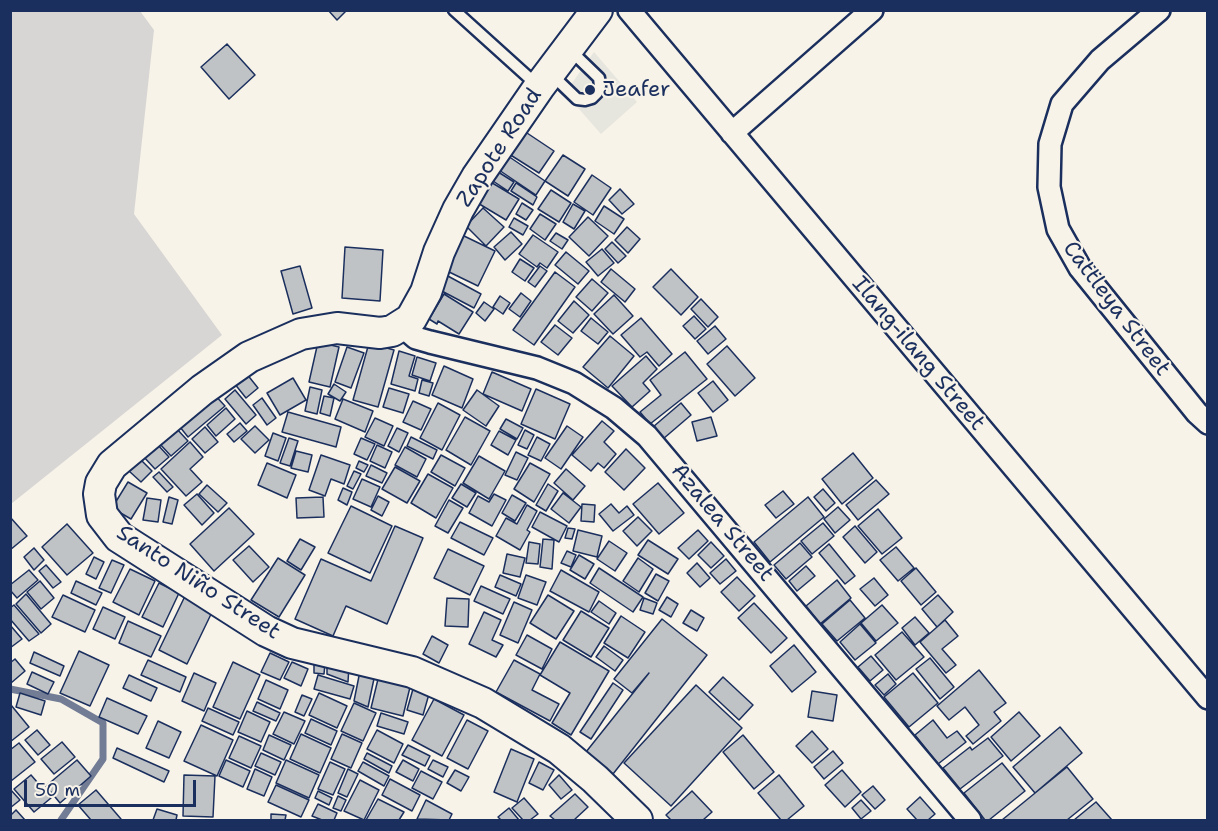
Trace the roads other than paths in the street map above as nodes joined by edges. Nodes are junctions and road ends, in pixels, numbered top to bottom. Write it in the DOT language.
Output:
graph roads {
  1 [pos="454,10"];
  2 [pos="597,10"];
  3 [pos="629,10"];
  4 [pos="872,10"];
  5 [pos="1159,10"];
  6 [pos="568,49"];
  7 [pos="544,80"];
  8 [pos="732,133"];
  9 [pos="402,326"];
  10 [pos="1208,423"];
  11 [pos="1208,698"];
  12 [pos="637,820"];
  13 [pos="970,820"];
  1 -- 7 [label="lane"];
  2 -- 6 [label="main road, Zapote Road"];
  3 -- 8 [label="street, Ilang-ilang Street"];
  4 -- 8 [label="street"];
  5 -- 10 [label="street, Cattleya Street"];
  6 -- 7 [label="main road, Zapote Road"];
  6 -- 7 [label="lane"];
  7 -- 9 [label="main road, Zapote Road"];
  8 -- 11 [label="street, Ilang-ilang Street"];
  9 -- 12 [label="main road, Santo Niño Street"];
  9 -- 13 [label="street, Azalea Street"];
}
